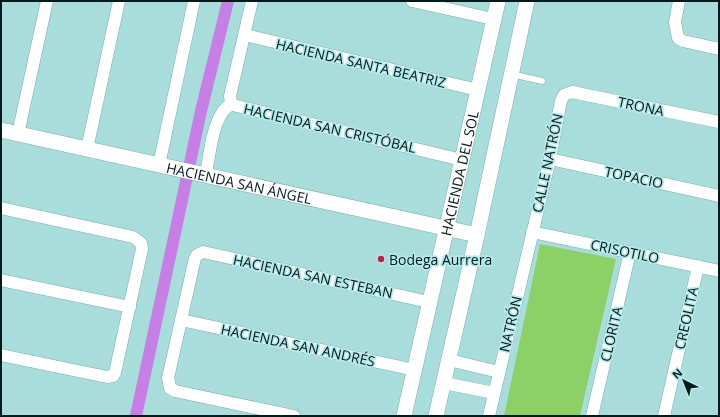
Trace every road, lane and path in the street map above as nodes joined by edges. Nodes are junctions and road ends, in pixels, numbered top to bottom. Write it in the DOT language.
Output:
graph roads {
  1 [pos="47,1"];
  2 [pos="119,1"];
  3 [pos="194,1"];
  4 [pos="252,1"];
  5 [pos="412,1"];
  6 [pos="498,1"];
  7 [pos="527,1"];
  8 [pos="679,1"];
  9 [pos="493,19"];
  10 [pos="245,35"];
  11 [pos="719,49"];
  12 [pos="511,74"];
  13 [pos="542,81"];
  14 [pos="478,90"];
  15 [pos="564,95"];
  16 [pos="231,104"];
  17 [pos="719,122"];
  18 [pos="1,130"];
  19 [pos="18,134"];
  20 [pos="87,149"];
  21 [pos="550,159"];
  22 [pos="462,160"];
  23 [pos="163,165"];
  24 [pos="202,174"];
  25 [pos="719,196"];
  26 [pos="1,208"];
  27 [pos="446,228"];
  28 [pos="532,232"];
  29 [pos="477,235"];
  30 [pos="630,252"];
  31 [pos="698,266"];
  32 [pos="719,271"];
  33 [pos="1,280"];
  34 [pos="429,302"];
  35 [pos="130,307"];
  36 [pos="181,320"];
  37 [pos="1,355"];
  38 [pos="449,360"];
  39 [pos="415,370"];
  40 [pos="499,372"];
  41 [pos="444,383"];
  42 [pos="494,393"];
  43 [pos="294,416"];
  44 [pos="404,416"];
  45 [pos="436,416"];
  46 [pos="489,416"];
  47 [pos="592,416"];
  48 [pos="664,416"];
  1 -- 19 [label="street"];
  2 -- 20 [label="street"];
  3 -- 23 [label="street"];
  4 -- 10 [label="street, HACIENDA SAN CRISTÓBAL"];
  5 -- 9 [label="street"];
  6 -- 9 [label="street, HACIENDA DEL SOL"];
  7 -- 12 [label="street, HACIENDA DEL SOL"];
  8 -- 11 [label="street"];
  9 -- 14 [label="street, HACIENDA DEL SOL"];
  10 -- 14 [label="street, HACIENDA SANTA BEATRIZ"];
  10 -- 16 [label="street, HACIENDA SAN CRISTÓBAL"];
  12 -- 13 [label="lane"];
  12 -- 29 [label="street, HACIENDA DEL SOL"];
  14 -- 22 [label="street, HACIENDA DEL SOL"];
  15 -- 17 [label="street, TRONA"];
  15 -- 21 [label="street, CALLE NATRÓN"];
  16 -- 22 [label="street, HACIENDA SAN CRISTÓBAL"];
  16 -- 24 [label="street"];
  18 -- 19 [label="street, HACIENDA SAN ÁNGEL"];
  19 -- 20 [label="street, HACIENDA SAN ÁNGEL"];
  20 -- 23 [label="street, HACIENDA SAN ÁNGEL"];
  21 -- 25 [label="street, TOPACIO"];
  21 -- 28 [label="street, CALLE NATRÓN"];
  22 -- 27 [label="street, HACIENDA DEL SOL"];
  23 -- 24 [label="street, HACIENDA SAN ÁNGEL"];
  24 -- 27 [label="street, HACIENDA SAN ÁNGEL"];
  26 -- 35 [label="street"];
  27 -- 29 [label="street, HACIENDA SAN ÁNGEL"];
  27 -- 34 [label="street, HACIENDA DEL SOL"];
  28 -- 30 [label="street, CRISOTILO"];
  28 -- 40 [label="street, NATRÓN"];
  29 -- 38 [label="street, HACIENDA DEL SOL"];
  30 -- 31 [label="street, CRISOTILO"];
  30 -- 47 [label="street, CLORITA"];
  31 -- 32 [label="street, CRISOTILO"];
  31 -- 48 [label="street, CREOLITA"];
  33 -- 35 [label="street"];
  34 -- 36 [label="street, HACIENDA SAN ESTEBAN"];
  34 -- 39 [label="street, HACIENDA DEL SOL"];
  35 -- 37 [label="street"];
  36 -- 39 [label="street, HACIENDA SAN ANDRÉS"];
  36 -- 43 [label="street"];
  38 -- 40 [label="street"];
  38 -- 41 [label="street, HACIENDA DEL SOL"];
  39 -- 44 [label="street, HACIENDA DEL SOL"];
  40 -- 42 [label="street, NATRÓN"];
  41 -- 42 [label="street"];
  41 -- 45 [label="street, HACIENDA DEL SOL"];
  42 -- 46 [label="street, NATRÓN"];
}
